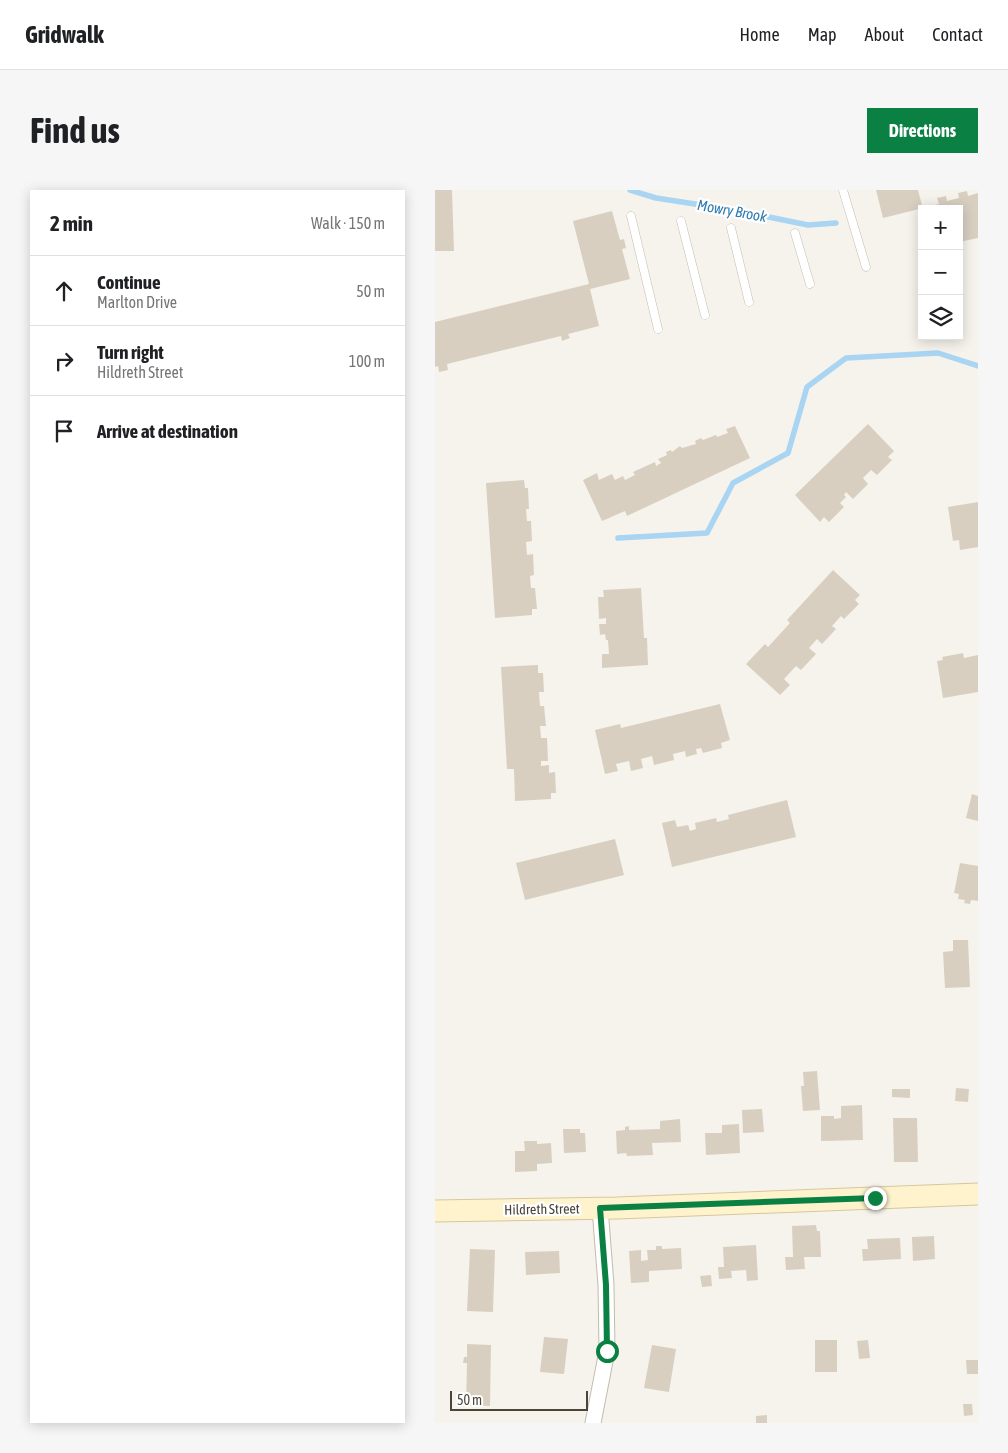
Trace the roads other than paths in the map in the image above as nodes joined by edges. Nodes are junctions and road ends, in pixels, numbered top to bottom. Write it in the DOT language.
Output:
graph roads {
  1 [pos="843,190"];
  2 [pos="631,216"];
  3 [pos="681,221"];
  4 [pos="731,228"];
  5 [pos="795,233"];
  6 [pos="866,267"];
  7 [pos="809,284"];
  8 [pos="749,302"];
  9 [pos="705,315"];
  10 [pos="658,329"];
  11 [pos="978,1194"];
  12 [pos="600,1208"];
  13 [pos="435,1211"];
  14 [pos="593,1423"];
  1 -- 6 [label="lane"];
  2 -- 10 [label="lane"];
  3 -- 9 [label="lane"];
  4 -- 8 [label="lane"];
  5 -- 7 [label="lane"];
  11 -- 12 [label="street, Hildreth Street"];
  12 -- 13 [label="street, Hildreth Street"];
  12 -- 14 [label="street"];
}
